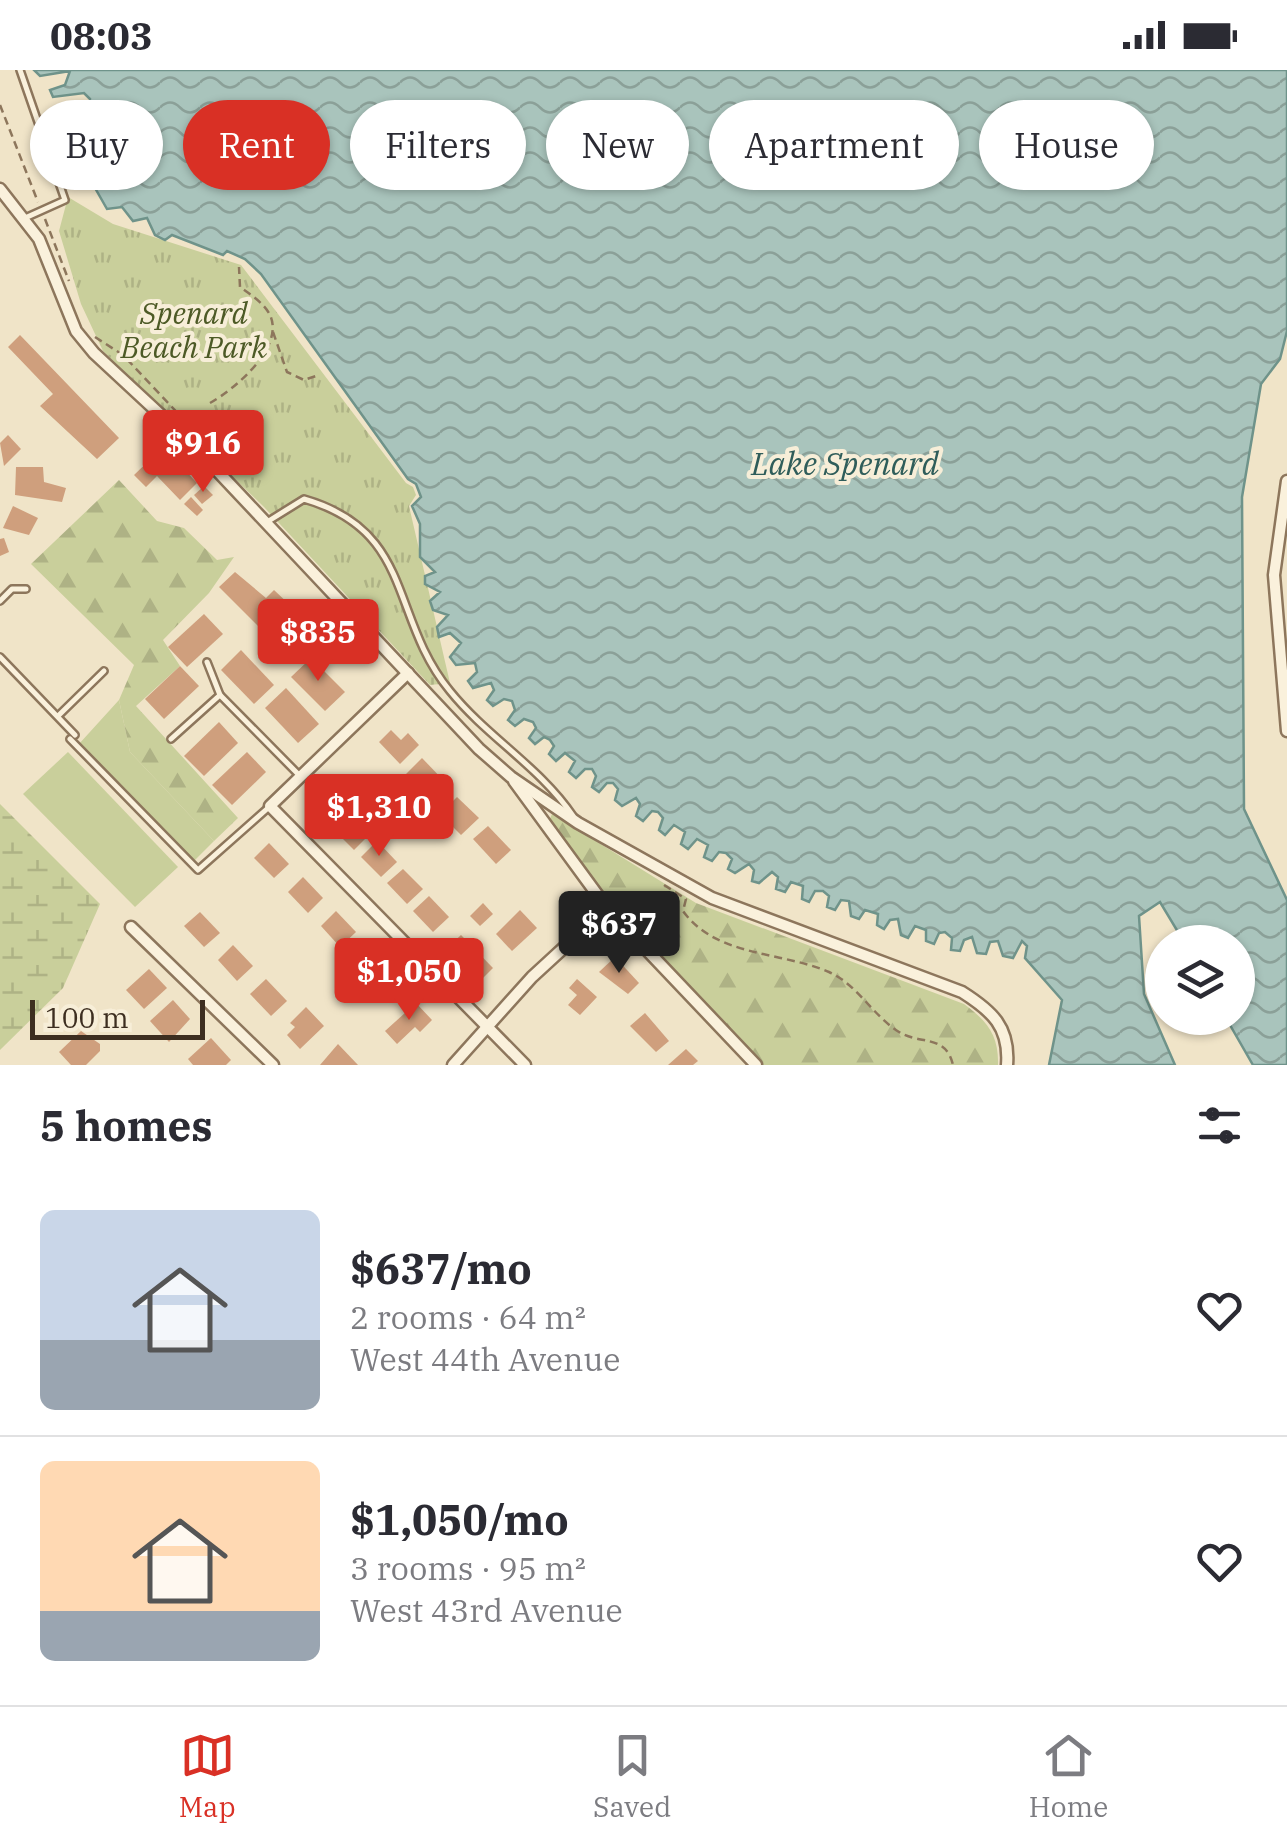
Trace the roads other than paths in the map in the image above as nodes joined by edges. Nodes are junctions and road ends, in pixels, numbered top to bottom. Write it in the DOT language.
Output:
graph roads {
  1 [pos="20,70"];
  2 [pos="0,189"];
  3 [pos="25,218"];
  4 [pos="1287,482"];
  5 [pos="267,522"];
  6 [pos="26,589"];
  7 [pos="0,601"];
  8 [pos="0,657"];
  9 [pos="207,662"];
  10 [pos="104,671"];
  11 [pos="408,674"];
  12 [pos="220,695"];
  13 [pos="58,716"];
  14 [pos="1287,731"];
  15 [pos="172,739"];
  16 [pos="300,776"];
  17 [pos="510,776"];
  18 [pos="270,806"];
  19 [pos="578,823"];
  20 [pos="608,908"];
  21 [pos="131,927"];
  22 [pos="486,1024"];
  23 [pos="273,1065"];
  24 [pos="454,1065"];
  25 [pos="525,1065"];
  26 [pos="756,1065"];
  27 [pos="1007,1065"];
  1 -- 3 [label="lane"];
  2 -- 3 [label="street"];
  3 -- 5 [label="street"];
  4 -- 14 [label="street"];
  5 -- 11 [label="street"];
  5 -- 19 [label="lane"];
  6 -- 7 [label="lane"];
  8 -- 13 [label="lane"];
  9 -- 12 [label="lane"];
  10 -- 13 [label="lane"];
  11 -- 16 [label="street"];
  11 -- 17 [label="street"];
  12 -- 15 [label="lane"];
  12 -- 16 [label="lane"];
  13 -- 18 [label="lane"];
  16 -- 18 [label="street"];
  17 -- 19 [label="street"];
  17 -- 20 [label="street"];
  18 -- 22 [label="street"];
  19 -- 27 [label="street"];
  20 -- 22 [label="street"];
  20 -- 26 [label="street"];
  21 -- 23 [label="street"];
  22 -- 24 [label="street"];
  22 -- 25 [label="street"];
}
